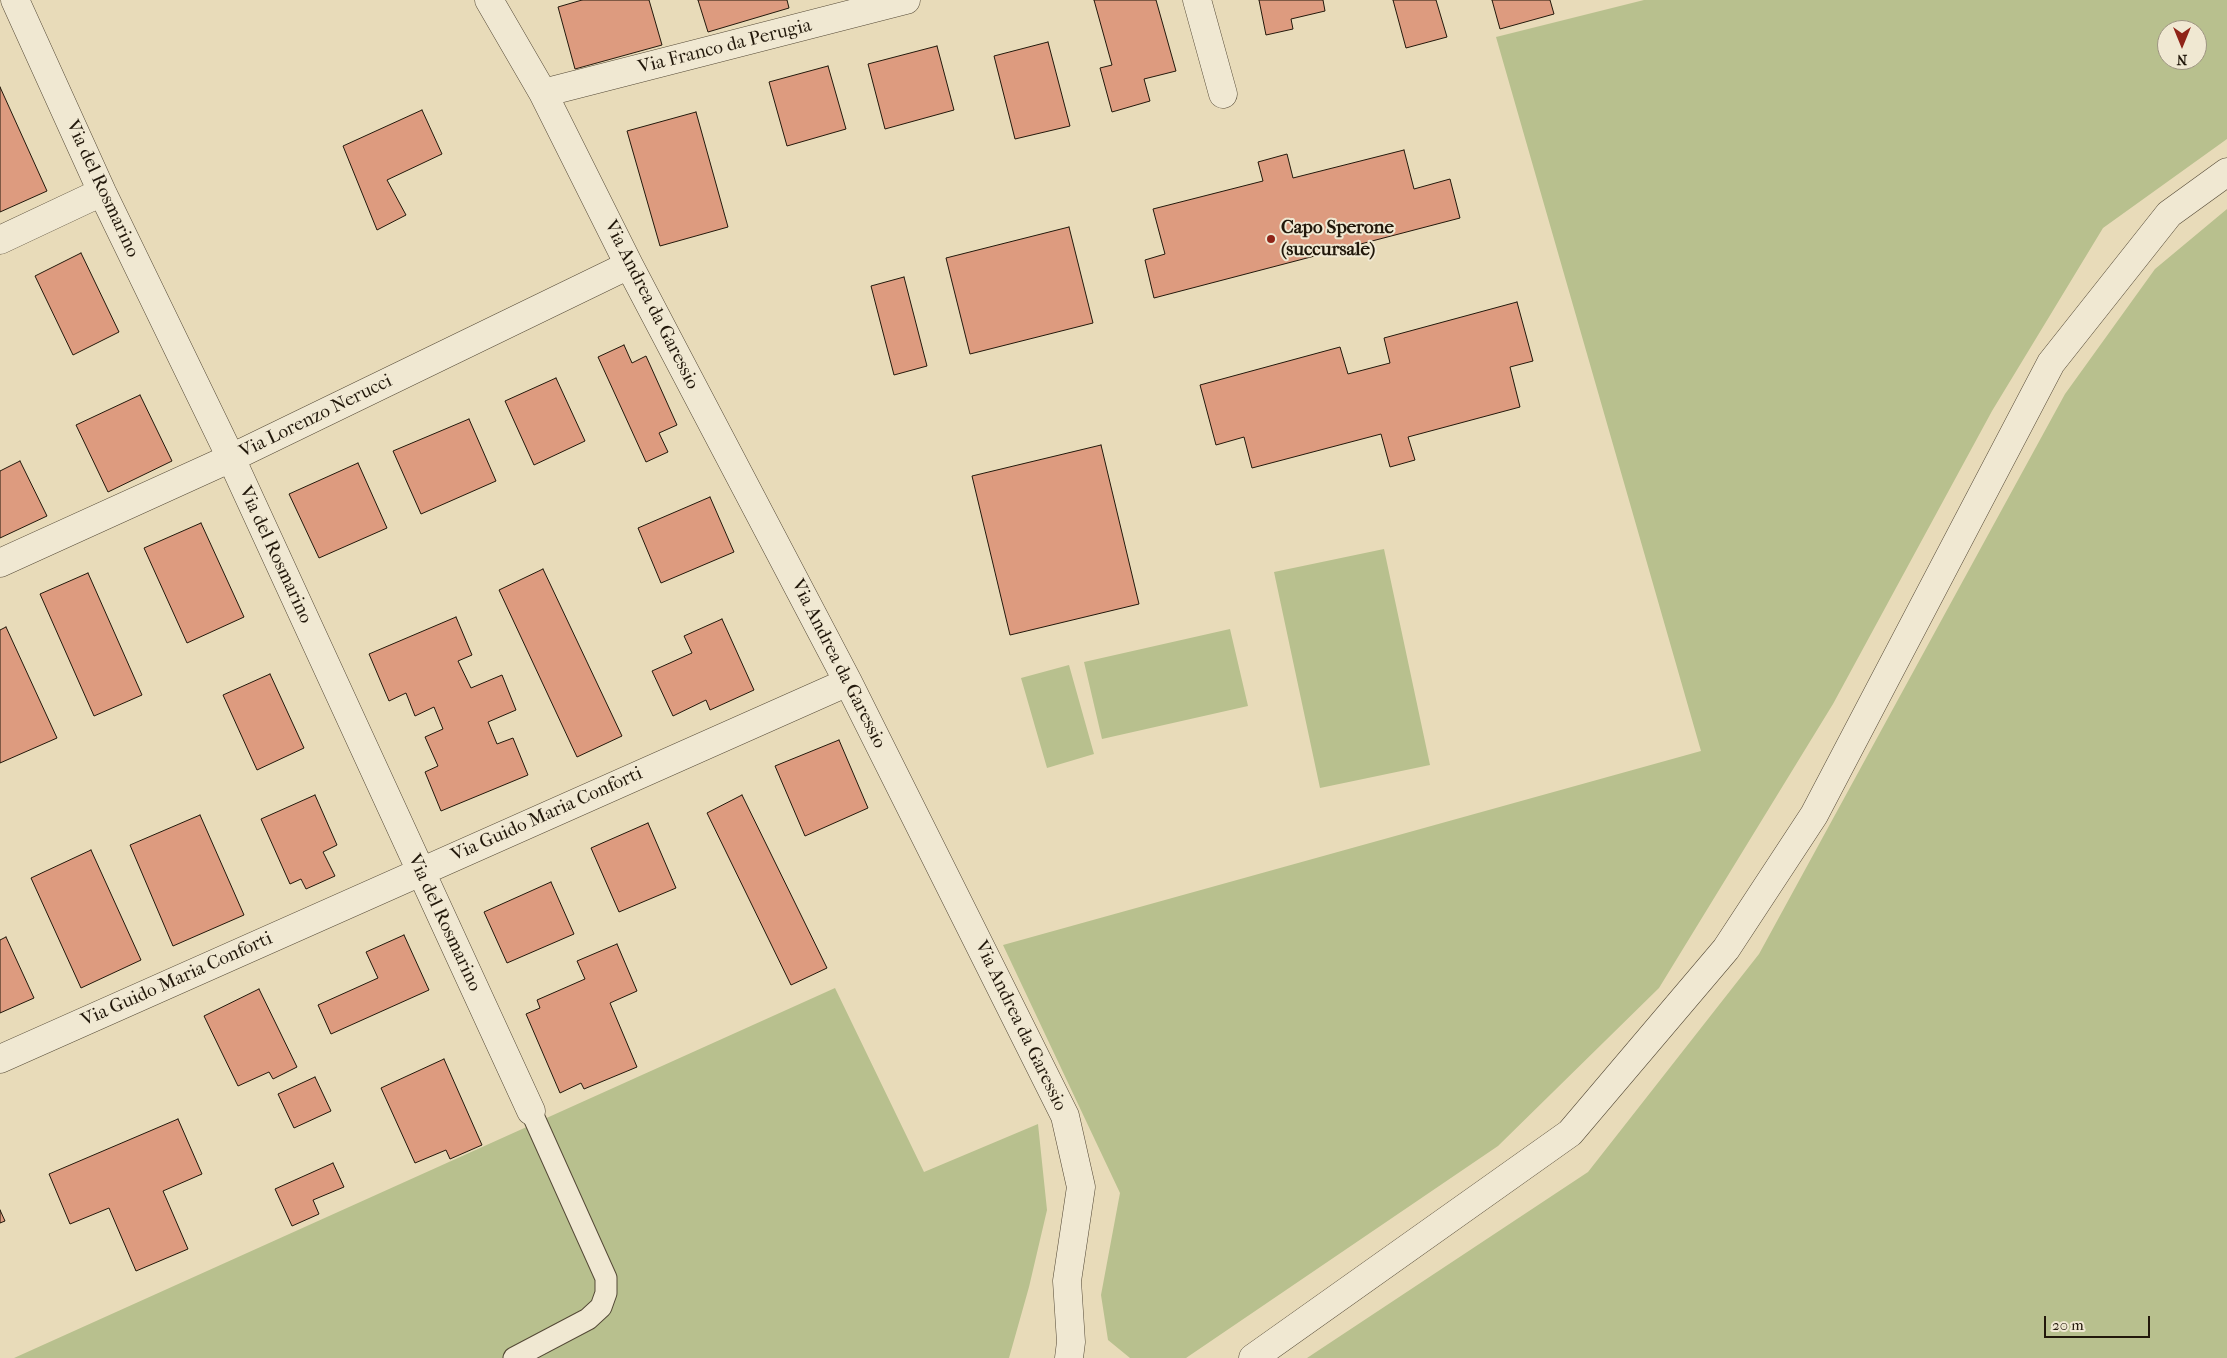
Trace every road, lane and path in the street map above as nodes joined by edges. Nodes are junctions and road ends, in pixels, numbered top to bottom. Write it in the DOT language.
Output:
graph roads {
  1 [pos="15,0"];
  2 [pos="489,0"];
  3 [pos="906,0"];
  4 [pos="1197,0"];
  5 [pos="543,93"];
  6 [pos="1223,94"];
  7 [pos="2227,172"];
  8 [pos="102,192"];
  9 [pos="0,240"];
  10 [pos="629,265"];
  11 [pos="230,458"];
  12 [pos="0,562"];
  13 [pos="848,682"];
  14 [pos="420,871"];
  15 [pos="0,1059"];
  16 [pos="531,1111"];
  17 [pos="514,1358"];
  18 [pos="1069,1358"];
  19 [pos="1253,1358"];
  1 -- 8 [label="street, Via del Rosmarino"];
  2 -- 5 [label="street, Via Andrea da Garessio"];
  3 -- 5 [label="street, Via Franco da Perugia"];
  4 -- 6 [label="street"];
  5 -- 10 [label="street, Via Andrea da Garessio"];
  7 -- 19 [label="street"];
  8 -- 9 [label="street"];
  8 -- 11 [label="street, Via del Rosmarino"];
  10 -- 11 [label="street, Via Lorenzo Nerucci"];
  10 -- 13 [label="street, Via Andrea da Garessio"];
  11 -- 12 [label="street, Via Lorenzo Nerucci"];
  11 -- 14 [label="street, Via del Rosmarino"];
  13 -- 14 [label="street, Via Guido Maria Conforti"];
  13 -- 18 [label="street, Via Andrea da Garessio"];
  14 -- 15 [label="street, Via Guido Maria Conforti"];
  14 -- 16 [label="street, Via del Rosmarino"];
  16 -- 17 [label="lane"];
}
